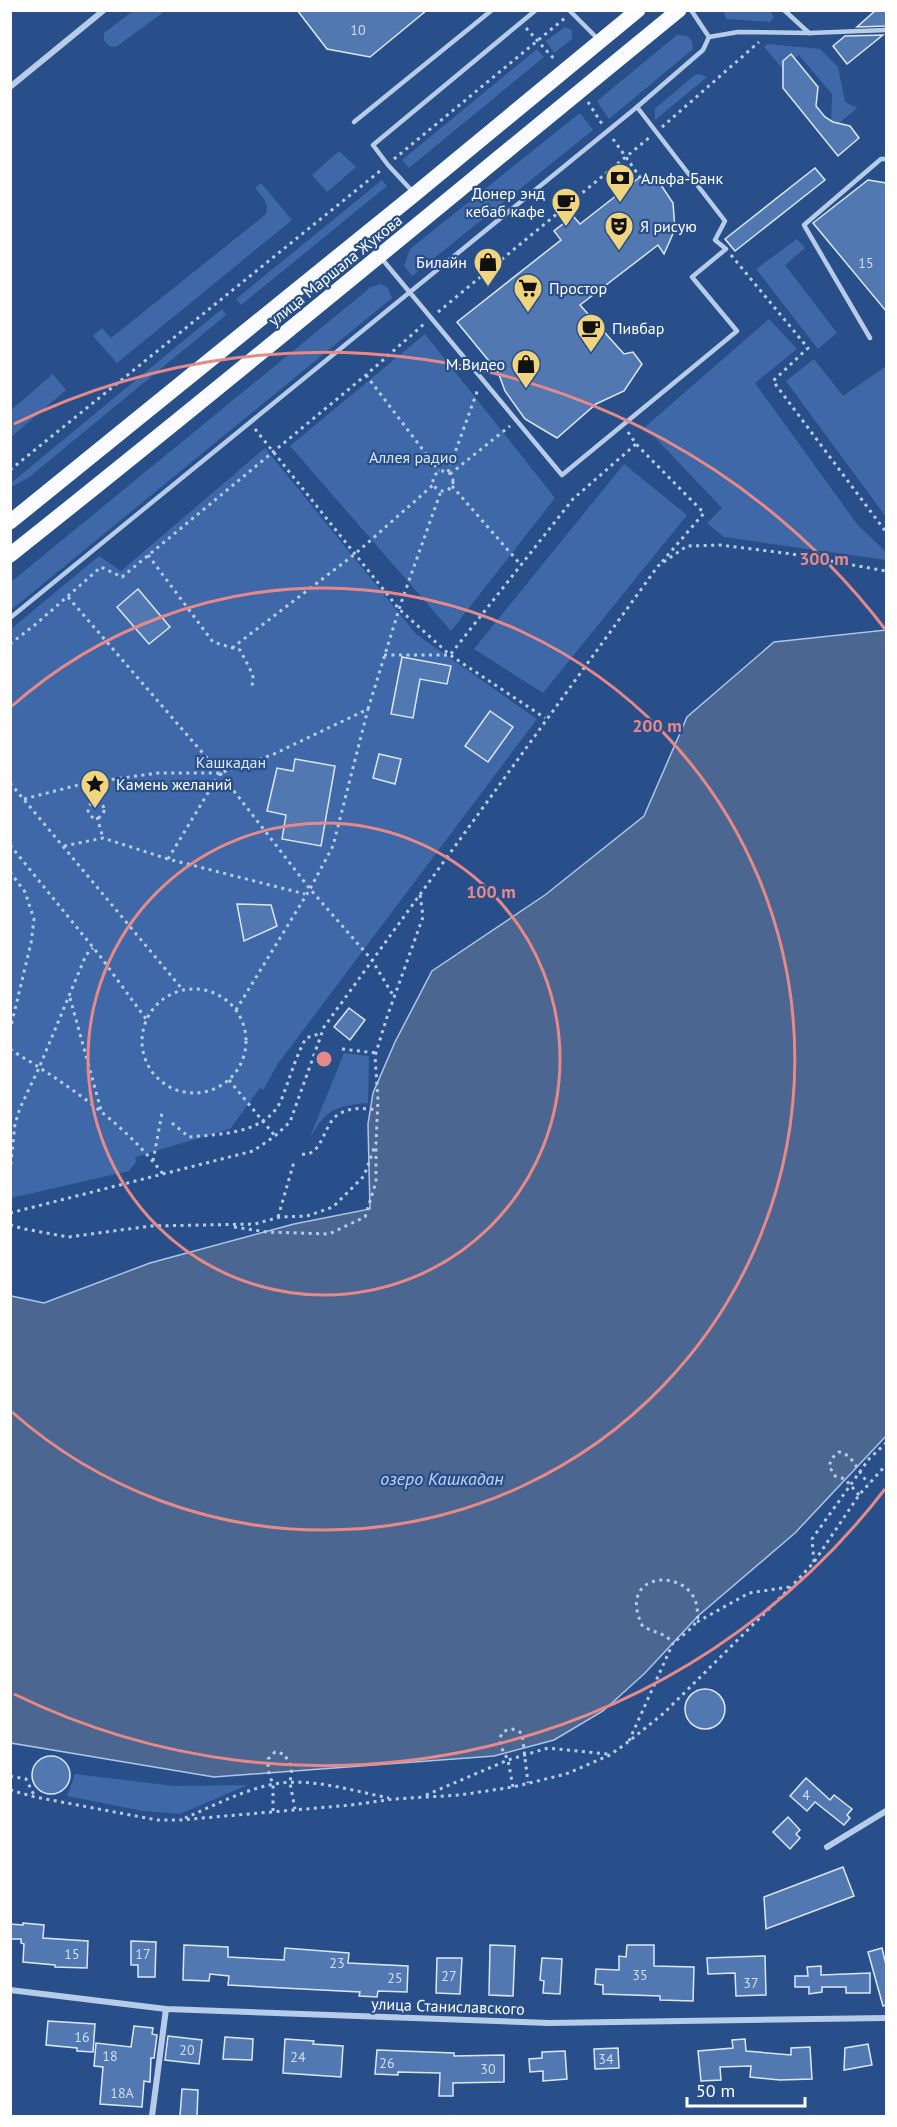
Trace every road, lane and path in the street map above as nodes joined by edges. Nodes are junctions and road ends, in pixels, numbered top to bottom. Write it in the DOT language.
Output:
graph roads {
  1 [pos="104,10"];
  2 [pos="492,10"];
  3 [pos="536,10"];
  4 [pos="638,10"];
  5 [pos="679,10"];
  6 [pos="691,10"];
  7 [pos="784,10"];
  8 [pos="570,11"];
  9 [pos="886,30"];
  10 [pos="771,32"];
  11 [pos="810,33"];
  12 [pos="709,37"];
  13 [pos="601,42"];
  14 [pos="10,87"];
  15 [pos="637,106"];
  16 [pos="354,123"];
  17 [pos="658,131"];
  18 [pos="886,159"];
  19 [pos="388,165"];
  20 [pos="415,194"];
  21 [pos="726,249"];
  22 [pos="380,257"];
  23 [pos="409,292"];
  24 [pos="431,318"];
  25 [pos="870,338"];
  26 [pos="366,375"];
  27 [pos="482,379"];
  28 [pos="517,421"];
  29 [pos="250,423"];
  30 [pos="272,451"];
  31 [pos="10,470"];
  32 [pos="439,471"];
  33 [pos="449,473"];
  34 [pos="433,485"];
  35 [pos="452,486"];
  36 [pos="441,491"];
  37 [pos="18,515"];
  38 [pos="886,532"];
  39 [pos="355,554"];
  40 [pos="10,555"];
  41 [pos="148,555"];
  42 [pos="521,565"];
  43 [pos="658,566"];
  44 [pos="886,571"];
  45 [pos="68,597"];
  46 [pos="399,609"];
  47 [pos="10,618"];
  48 [pos="10,644"];
  49 [pos="231,648"];
  50 [pos="384,655"];
  51 [pos="450,656"];
  52 [pos="252,688"];
  53 [pos="368,709"];
  54 [pos="546,719"];
  55 [pos="220,773"];
  56 [pos="10,783"];
  57 [pos="92,783"];
  58 [pos="24,799"];
  59 [pos="94,802"];
  60 [pos="98,817"];
  61 [pos="103,838"];
  62 [pos="10,845"];
  63 [pos="64,846"];
  64 [pos="168,859"];
  65 [pos="10,872"];
  66 [pos="310,888"];
  67 [pos="420,893"];
  68 [pos="306,894"];
  69 [pos="93,948"];
  70 [pos="372,960"];
  71 [pos="183,990"];
  72 [pos="70,997"];
  73 [pos="394,997"];
  74 [pos="236,1010"];
  75 [pos="146,1019"];
  76 [pos="10,1030"];
  77 [pos="322,1033"];
  78 [pos="10,1049"];
  79 [pos="342,1050"];
  80 [pos="376,1053"];
  81 [pos="39,1068"];
  82 [pos="229,1080"];
  83 [pos="377,1110"];
  84 [pos="102,1112"];
  85 [pos="162,1113"];
  86 [pos="262,1121"];
  87 [pos="172,1123"];
  88 [pos="275,1136"];
  89 [pos="376,1143"];
  90 [pos="302,1154"];
  91 [pos="153,1161"];
  92 [pos="294,1162"];
  93 [pos="10,1172"];
  94 [pos="163,1174"];
  95 [pos="10,1213"];
  96 [pos="278,1218"];
  97 [pos="10,1225"];
  98 [pos="226,1226"];
  99 [pos="886,1443"];
  100 [pos="886,1465"];
  101 [pos="859,1472"];
  102 [pos="870,1483"];
  103 [pos="850,1485"];
  104 [pos="859,1495"];
  105 [pos="814,1562"];
  106 [pos="791,1587"];
  107 [pos="697,1622"];
  108 [pos="673,1643"];
  109 [pos="628,1742"];
  110 [pos="610,1755"];
  111 [pos="524,1756"];
  112 [pos="508,1760"];
  113 [pos="10,1776"];
  114 [pos="528,1783"];
  115 [pos="290,1784"];
  116 [pos="273,1785"];
  117 [pos="513,1787"];
  118 [pos="10,1790"];
  119 [pos="424,1796"];
  120 [pos="35,1797"];
  121 [pos="394,1799"];
  122 [pos="295,1809"];
  123 [pos="273,1811"];
  124 [pos="886,1811"];
  125 [pos="180,1820"];
  126 [pos="827,1847"];
  127 [pos="10,1990"];
  128 [pos="166,2009"];
  129 [pos="886,2018"];
  130 [pos="152,2116"];
  1 -- 14 [label="street"];
  2 -- 16 [label="lane"];
  3 -- 19 [label="lane"];
  4 -- 13 [label="main road, улица Маршала Жукова"];
  5 -- 22 [label="main road, улица Маршала Жукова"];
  6 -- 12 [label="lane"];
  7 -- 11 [label="lane"];
  8 -- 13 [label="lane"];
  8 -- 19 [label="path"];
  9 -- 11 [label="lane"];
  10 -- 11 [label="lane"];
  10 -- 12 [label="lane"];
  10 -- 17 [label="path"];
  12 -- 15 [label="lane"];
  13 -- 20 [label="main road, улица Маршала Жукова"];
  15 -- 17 [label="lane"];
  15 -- 23 [label="lane"];
  17 -- 21 [label="lane"];
  17 -- 24 [label="path"];
  18 -- 25 [label="lane"];
  19 -- 20 [label="lane"];
  19 -- 31 [label="path"];
  20 -- 37 [label="main road, улица Маршала Жукова"];
  21 -- 28 [label="lane"];
  21 -- 38 [label="path"];
  22 -- 23 [label="lane"];
  22 -- 40 [label="main road, улица Маршала Жукова"];
  23 -- 24 [label="lane"];
  23 -- 29 [label="lane"];
  24 -- 26 [label="path"];
  24 -- 27 [label="lane"];
  26 -- 30 [label="path"];
  26 -- 32 [label="path"];
  27 -- 28 [label="lane"];
  27 -- 33 [label="path"];
  28 -- 33 [label="path"];
  29 -- 30 [label="path"];
  29 -- 47 [label="lane"];
  30 -- 39 [label="path"];
  30 -- 41 [label="path"];
  32 -- 33 [label="path"];
  32 -- 34 [label="path"];
  33 -- 35 [label="path"];
  34 -- 36 [label="path"];
  34 -- 39 [label="path"];
  35 -- 36 [label="path"];
  35 -- 42 [label="path"];
  36 -- 46 [label="path"];
  39 -- 46 [label="path"];
  39 -- 49 [label="path"];
  41 -- 45 [label="path"];
  41 -- 49 [label="path"];
  42 -- 43 [label="path"];
  42 -- 51 [label="path"];
  43 -- 44 [label="path"];
  43 -- 54 [label="path"];
  45 -- 48 [label="path"];
  45 -- 55 [label="path"];
  46 -- 50 [label="path"];
  46 -- 51 [label="path"];
  49 -- 52 [label="path"];
  50 -- 51 [label="path"];
  50 -- 53 [label="path"];
  51 -- 54 [label="path"];
  53 -- 55 [label="path"];
  53 -- 66 [label="path"];
  54 -- 67 [label="path"];
  55 -- 57 [label="path"];
  55 -- 64 [label="path"];
  55 -- 66 [label="path"];
  56 -- 58 [label="path"];
  57 -- 58 [label="path"];
  57 -- 59 [label="path"];
  58 -- 63 [label="path"];
  59 -- 60 [label="path"];
  59 -- 60 [label="path"];
  60 -- 61 [label="path"];
  61 -- 63 [label="path"];
  61 -- 64 [label="path"];
  62 -- 69 [label="path"];
  63 -- 71 [label="path"];
  64 -- 68 [label="path"];
  65 -- 76 [label="path"];
  66 -- 68 [label="path"];
  66 -- 70 [label="path"];
  67 -- 70 [label="path"];
  67 -- 73 [label="path"];
  68 -- 74 [label="path"];
  69 -- 72 [label="path"];
  69 -- 75 [label="path"];
  70 -- 73 [label="path"];
  70 -- 77 [label="path"];
  71 -- 74 [label="path"];
  71 -- 75 [label="path"];
  72 -- 81 [label="path"];
  72 -- 84 [label="path"];
  73 -- 80 [label="path"];
  74 -- 82 [label="path"];
  75 -- 82 [label="path"];
  77 -- 86 [label="path"];
  77 -- 88 [label="path"];
  78 -- 81 [label="path"];
  79 -- 80 [label="path"];
  80 -- 83 [label="path"];
  81 -- 84 [label="path"];
  81 -- 93 [label="path"];
  82 -- 86 [label="path"];
  83 -- 89 [label="path"];
  83 -- 90 [label="path"];
  84 -- 91 [label="path"];
  85 -- 91 [label="path"];
  86 -- 87 [label="path"];
  86 -- 88 [label="path"];
  88 -- 94 [label="path"];
  89 -- 96 [label="path"];
  89 -- 98 [label="path"];
  91 -- 94 [label="path"];
  92 -- 96 [label="path"];
  94 -- 95 [label="path"];
  96 -- 98 [label="path"];
  97 -- 98 [label="path"];
  99 -- 101 [label="path"];
  100 -- 102 [label="path"];
  101 -- 102 [label="path"];
  101 -- 103 [label="path"];
  101 -- 103 [label="path"];
  102 -- 104 [label="path"];
  103 -- 104 [label="path"];
  103 -- 105 [label="path"];
  104 -- 105 [label="path"];
  105 -- 106 [label="path"];
  106 -- 107 [label="path"];
  106 -- 109 [label="path"];
  107 -- 108 [label="path"];
  107 -- 108 [label="path"];
  108 -- 109 [label="path"];
  109 -- 110 [label="path"];
  110 -- 111 [label="path"];
  110 -- 114 [label="path"];
  111 -- 112 [label="path"];
  111 -- 112 [label="path"];
  111 -- 114 [label="path"];
  112 -- 117 [label="path"];
  112 -- 119 [label="path"];
  113 -- 120 [label="path"];
  114 -- 117 [label="path"];
  115 -- 116 [label="path"];
  115 -- 116 [label="path"];
  115 -- 121 [label="path"];
  115 -- 122 [label="path"];
  116 -- 123 [label="path"];
  116 -- 125 [label="path"];
  117 -- 119 [label="path"];
  118 -- 120 [label="path"];
  119 -- 121 [label="path"];
  120 -- 125 [label="path"];
  121 -- 122 [label="path"];
  122 -- 123 [label="path"];
  123 -- 125 [label="path"];
  124 -- 126 [label="street"];
  127 -- 128 [label="street, улица Станиславского"];
  128 -- 129 [label="street, улица Станиславского"];
  128 -- 130 [label="street"];
}
